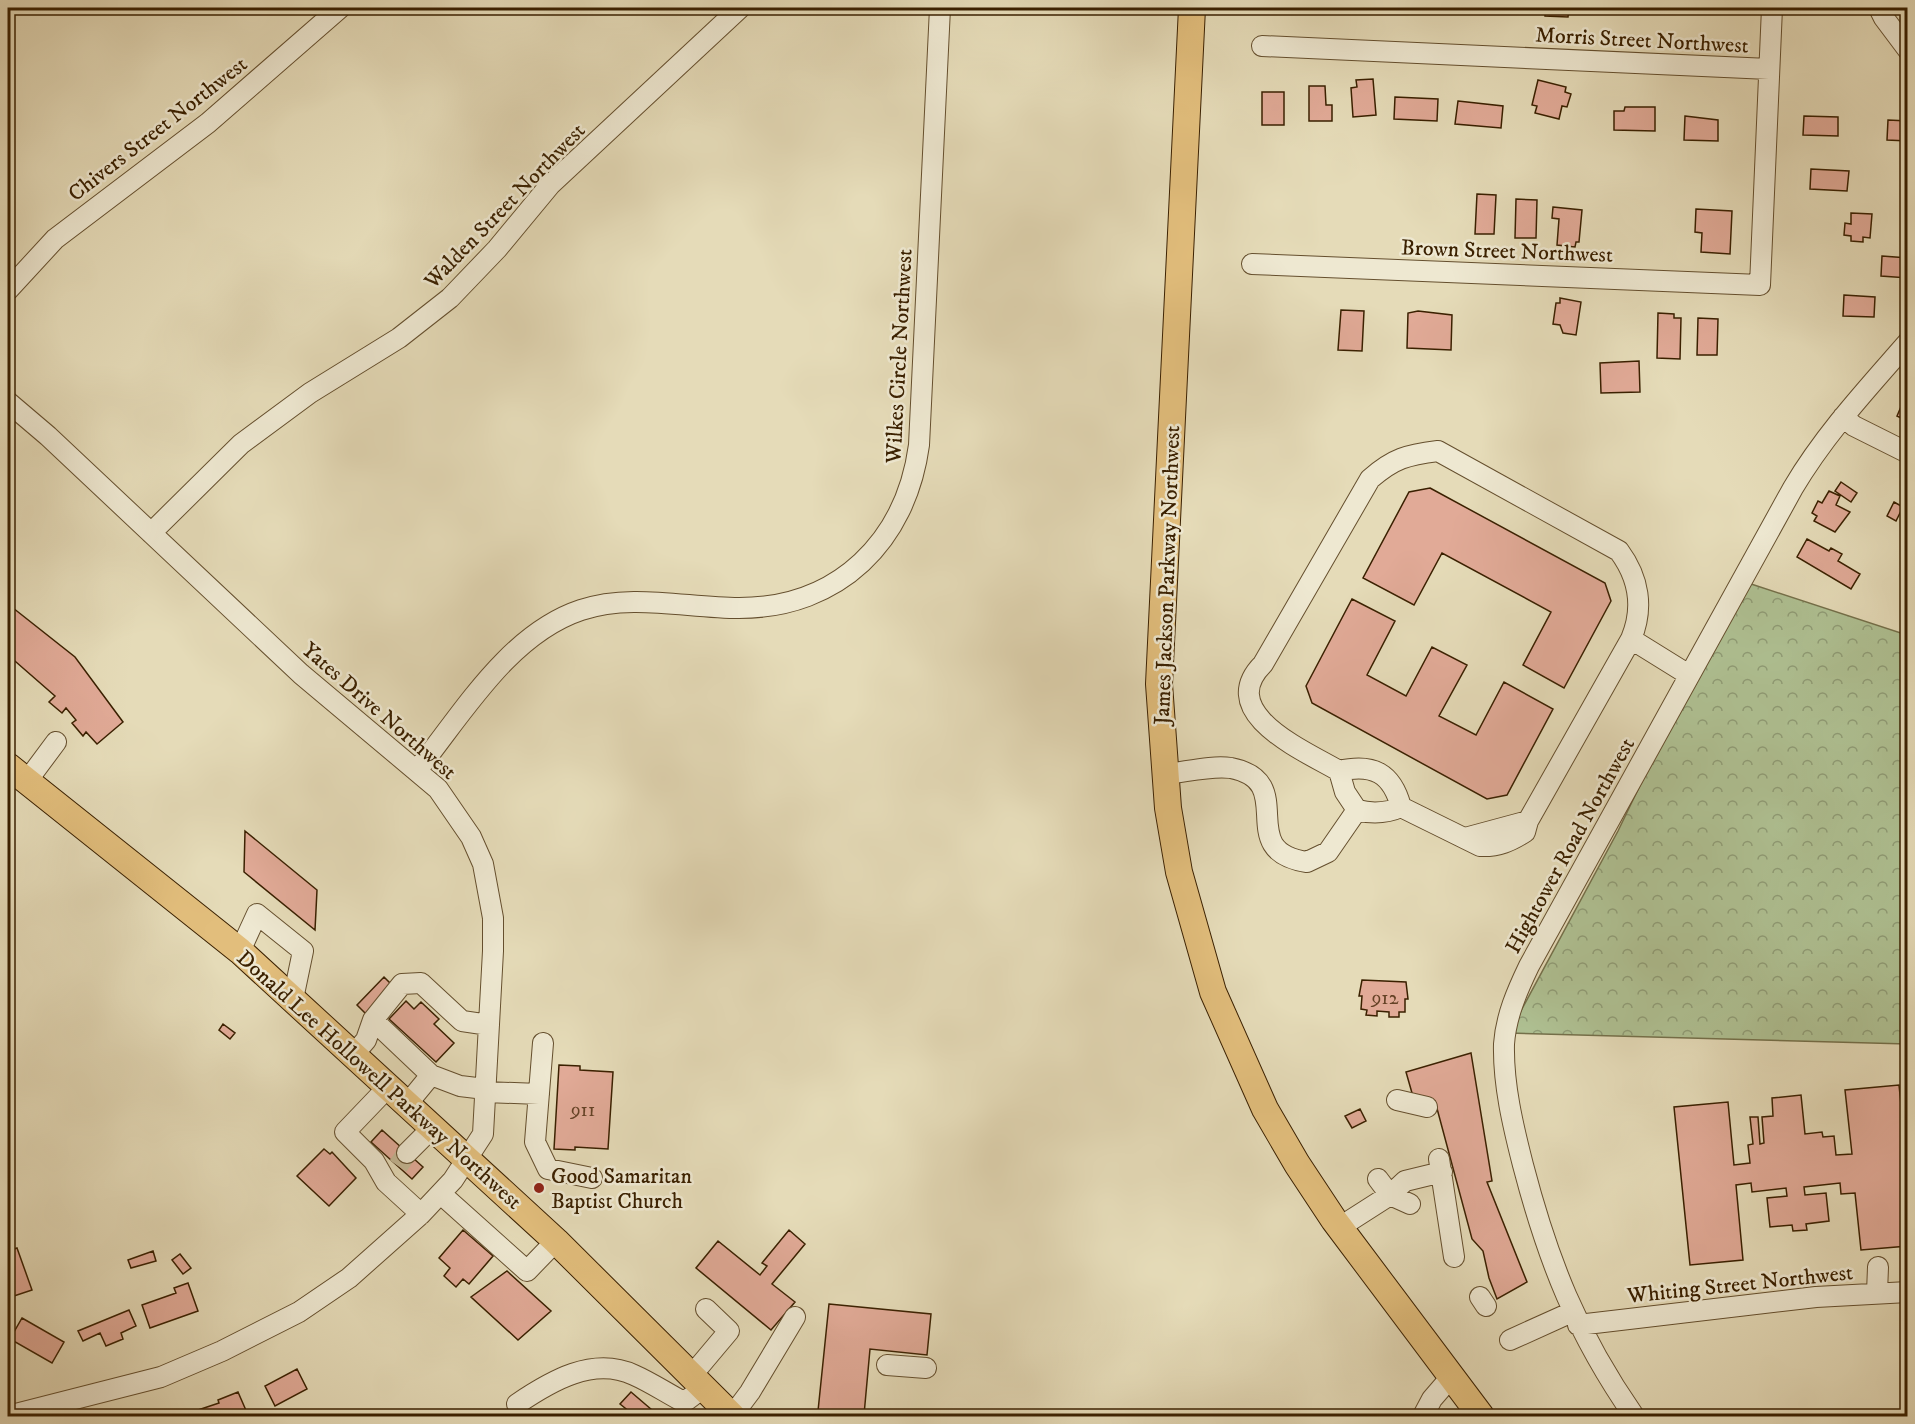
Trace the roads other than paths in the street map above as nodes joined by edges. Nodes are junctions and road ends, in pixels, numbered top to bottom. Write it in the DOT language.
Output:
graph roads {
  1 [pos="340,8"];
  2 [pos="740,8"];
  3 [pos="940,8"];
  4 [pos="1192,8"];
  5 [pos="1772,8"];
  6 [pos="1879,8"];
  7 [pos="1262,46"];
  8 [pos="1908,50"];
  9 [pos="1769,69"];
  10 [pos="1252,264"];
  11 [pos="8,291"];
  12 [pos="1908,342"];
  13 [pos="8,402"];
  14 [pos="1843,417"];
  15 [pos="1908,453"];
  16 [pos="151,533"];
  17 [pos="1630,639"];
  18 [pos="1689,675"];
  19 [pos="56,742"];
  20 [pos="418,770"];
  21 [pos="1339,771"];
  22 [pos="17,773"];
  23 [pos="1167,774"];
  24 [pos="1401,807"];
  25 [pos="1357,810"];
  26 [pos="240,951"];
  27 [pos="293,999"];
  28 [pos="373,1020"];
  29 [pos="489,1025"];
  30 [pos="543,1043"];
  31 [pos="354,1054"];
  32 [pos="431,1075"];
  33 [pos="388,1086"];
  34 [pos="485,1090"];
  35 [pos="539,1094"];
  36 [pos="1397,1100"];
  37 [pos="408,1103"];
  38 [pos="1426,1107"];
  39 [pos="433,1127"];
  40 [pos="468,1160"];
  41 [pos="592,1178"];
  42 [pos="1378,1179"];
  43 [pos="386,1182"];
  44 [pos="441,1194"];
  45 [pos="1390,1195"];
  46 [pos="1410,1204"];
  47 [pos="421,1214"];
  48 [pos="1340,1227"];
  49 [pos="556,1241"];
  50 [pos="1454,1257"];
  51 [pos="1878,1267"];
  52 [pos="1908,1292"];
  53 [pos="1877,1293"];
  54 [pos="706,1309"];
  55 [pos="795,1317"];
  56 [pos="1575,1318"];
  57 [pos="1510,1340"];
  58 [pos="888,1365"];
  59 [pos="926,1368"];
  60 [pos="1451,1377"];
  61 [pos="698,1381"];
  62 [pos="517,1404"];
  63 [pos="8,1416"];
  64 [pos="732,1416"];
  65 [pos="1423,1416"];
  66 [pos="1481,1416"];
  67 [pos="1634,1416"];
  1 -- 11 [label="street, Chivers Street Northwest"];
  2 -- 16 [label="street, Walden Street Northwest"];
  3 -- 20 [label="street, Wilkes Circle Northwest"];
  4 -- 23 [label="main road, James Jackson Parkway Northwest"];
  5 -- 9 [label="street"];
  6 -- 8 [label="street"];
  7 -- 9 [label="street, Morris Street Northwest"];
  9 -- 10 [label="street, Brown Street Northwest"];
  12 -- 14 [label="street, Hightower Road Northwest"];
  13 -- 16 [label="street, Yates Drive Northwest"];
  14 -- 15 [label="street"];
  14 -- 18 [label="street, Hightower Road Northwest"];
  16 -- 20 [label="street, Yates Drive Northwest"];
  17 -- 18 [label="street"];
  17 -- 21 [label="street"];
  17 -- 24 [label="street"];
  18 -- 56 [label="street, Hightower Road Northwest"];
  19 -- 22 [label="street"];
  20 -- 29 [label="street, Yates Drive Northwest"];
  21 -- 24 [label="street"];
  21 -- 25 [label="street"];
  22 -- 26 [label="main road, Donald Lee Hollowell Parkway Northwest"];
  23 -- 25 [label="street"];
  23 -- 48 [label="main road, James Jackson Parkway Northwest"];
  24 -- 25 [label="street"];
  26 -- 27 [label="main road, Donald Lee Hollowell Parkway Northwest"];
  26 -- 27 [label="street"];
  27 -- 31 [label="main road, Donald Lee Hollowell Parkway Northwest"];
  28 -- 29 [label="street"];
  28 -- 31 [label="street"];
  28 -- 32 [label="street"];
  29 -- 34 [label="street, Yates Drive Northwest"];
  30 -- 35 [label="street"];
  31 -- 33 [label="main road, Donald Lee Hollowell Parkway Northwest"];
  32 -- 34 [label="street"];
  32 -- 37 [label="street"];
  33 -- 37 [label="main road, Donald Lee Hollowell Parkway Northwest"];
  33 -- 43 [label="street"];
  34 -- 35 [label="street"];
  34 -- 40 [label="street, Yates Drive Northwest"];
  35 -- 41 [label="street"];
  36 -- 38 [label="street"];
  37 -- 39 [label="main road, Donald Lee Hollowell Parkway Northwest"];
  39 -- 40 [label="main road, Donald Lee Hollowell Parkway Northwest"];
  39 -- 43 [label="street"];
  40 -- 44 [label="street, Yates Drive Northwest"];
  40 -- 49 [label="main road, Donald Lee Hollowell Parkway Northwest"];
  42 -- 45 [label="street"];
  43 -- 47 [label="street"];
  44 -- 47 [label="street, Yates Drive Northwest"];
  44 -- 49 [label="street"];
  45 -- 46 [label="street"];
  45 -- 48 [label="street"];
  45 -- 50 [label="street"];
  47 -- 63 [label="street, Yates Drive Northwest"];
  48 -- 60 [label="main road, James Jackson Parkway Northwest"];
  49 -- 61 [label="main road, Donald Lee Hollowell Parkway Northwest"];
  51 -- 53 [label="street"];
  52 -- 53 [label="street, Whiting Street Northwest"];
  53 -- 56 [label="street, Whiting Street Northwest"];
  54 -- 61 [label="street"];
  55 -- 64 [label="street"];
  56 -- 57 [label="street, Whiting Street Northwest"];
  56 -- 67 [label="street, Hightower Road Northwest"];
  58 -- 59 [label="street"];
  60 -- 65 [label="street"];
  60 -- 66 [label="main road, James Jackson Parkway Northwest"];
  61 -- 62 [label="street"];
  61 -- 64 [label="main road, Donald Lee Hollowell Parkway Northwest"];
}
